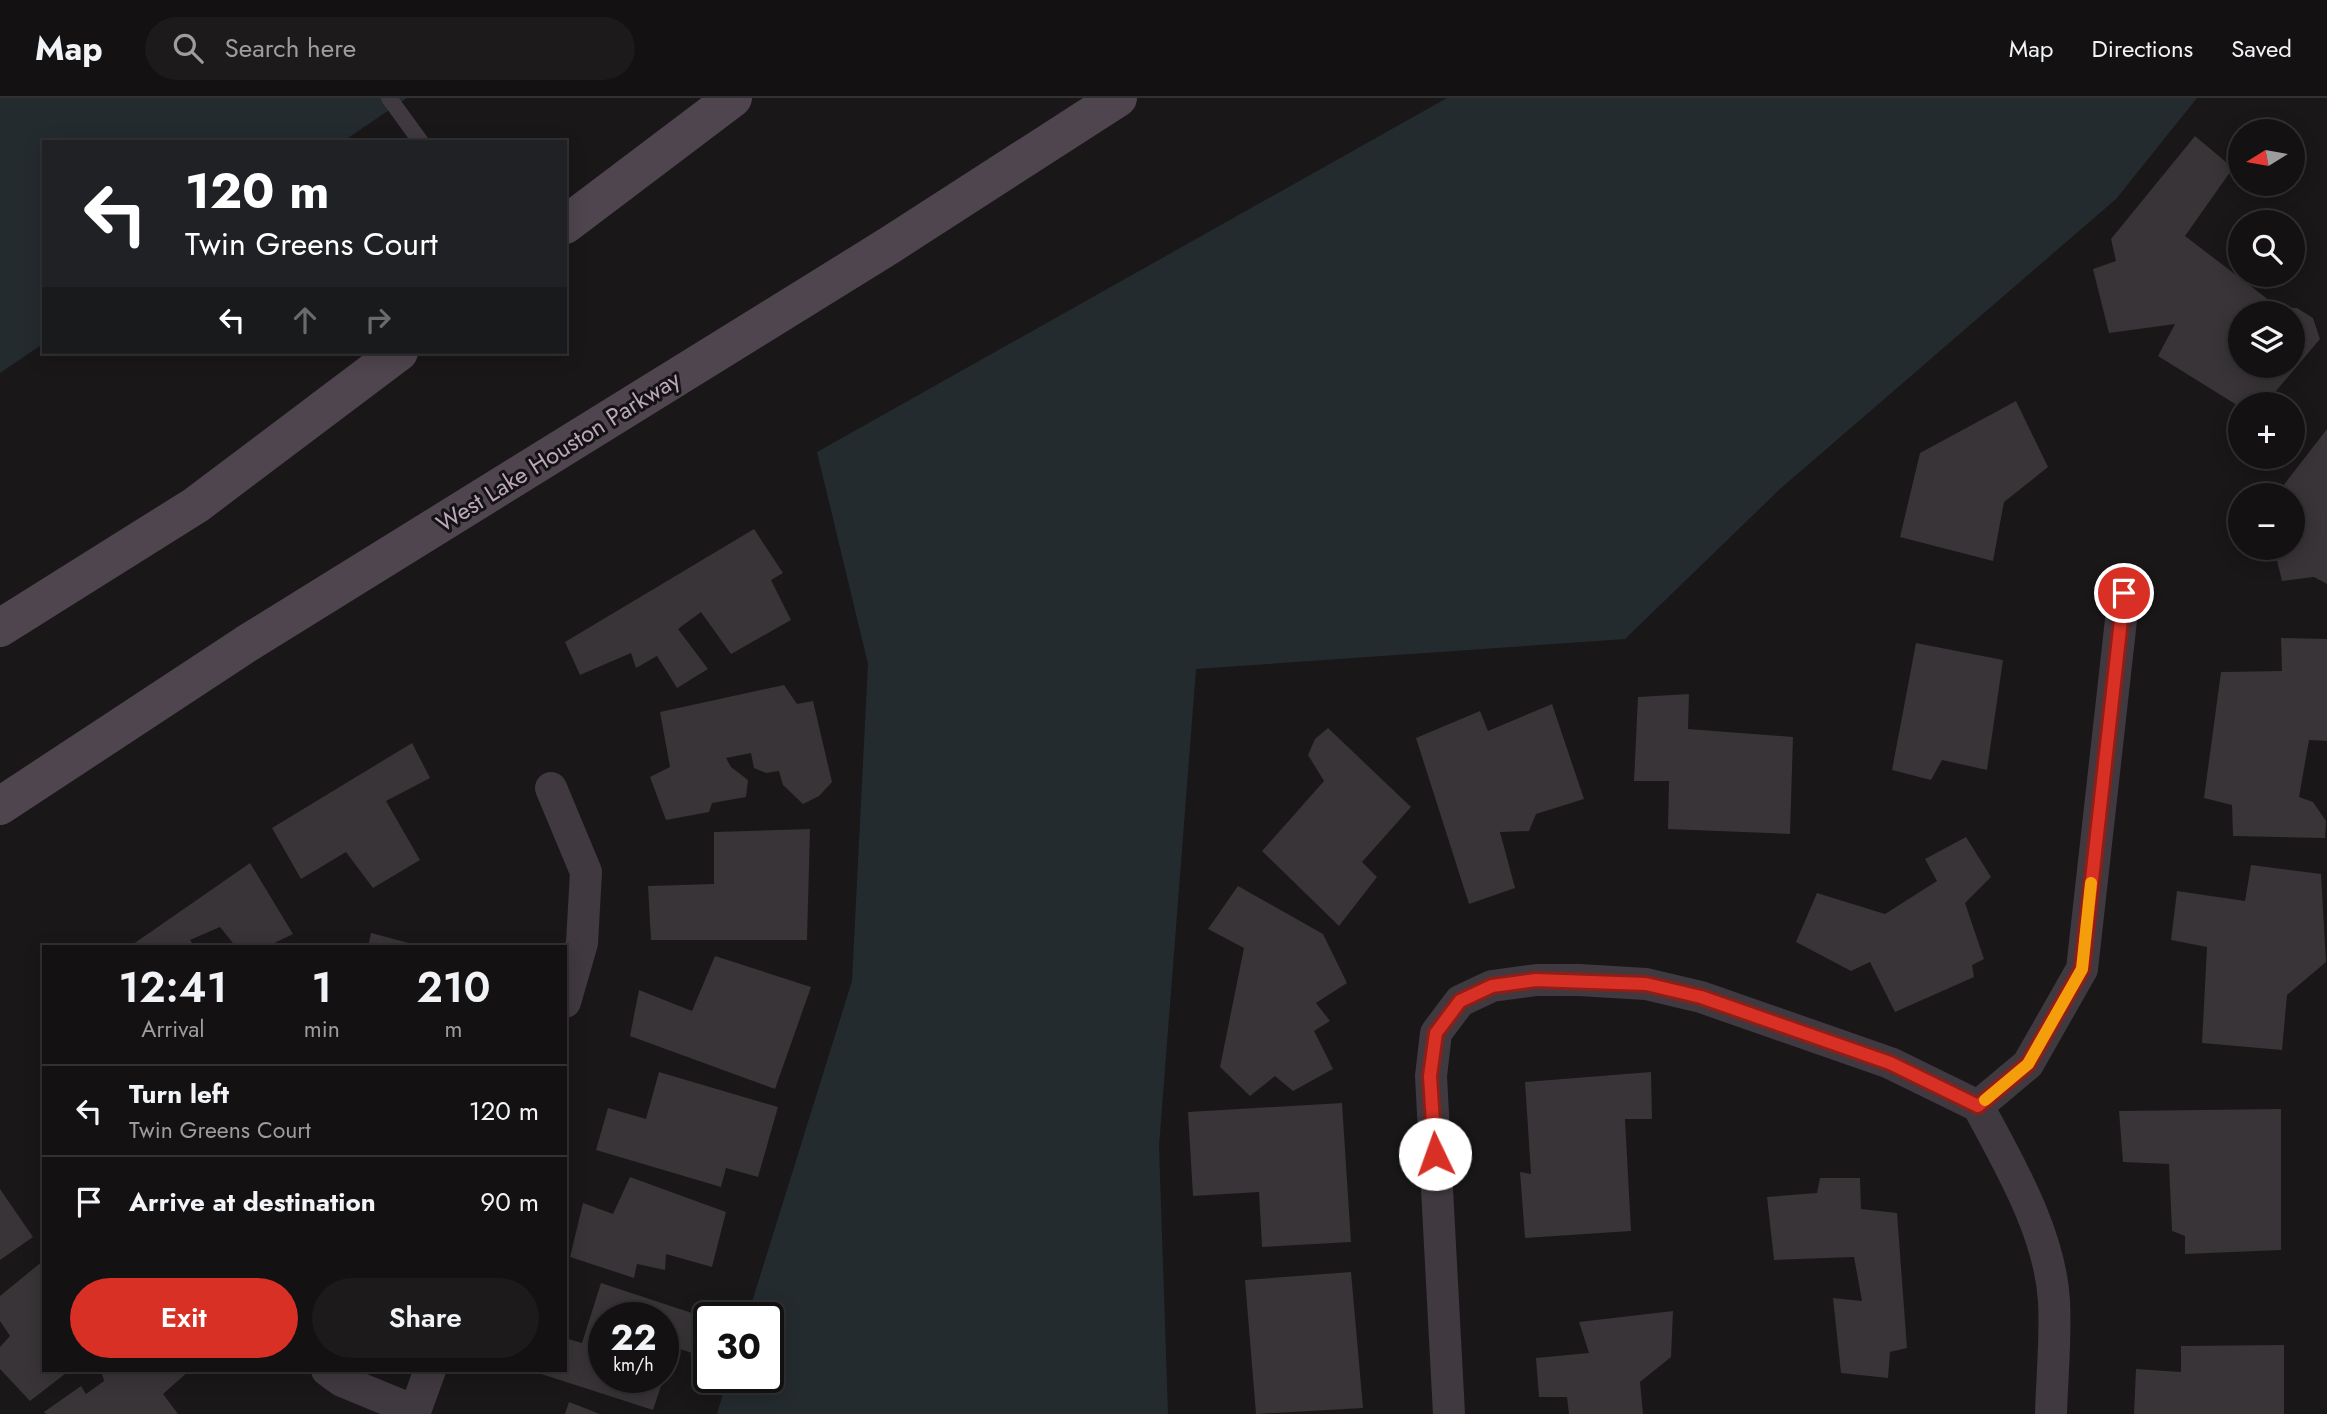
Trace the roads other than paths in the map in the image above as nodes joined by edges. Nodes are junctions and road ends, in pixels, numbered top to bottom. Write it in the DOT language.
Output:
graph roads {
  1 [pos="389,98"];
  2 [pos="733,98"];
  3 [pos="1118,98"];
  4 [pos="420,140"];
  5 [pos="567,223"];
  6 [pos="396,354"];
  7 [pos="2124,593"];
  8 [pos="0,628"];
  9 [pos="551,788"];
  10 [pos="0,806"];
  11 [pos="567,995"];
  12 [pos="1978,1106"];
  13 [pos="330,1372"];
  14 [pos="429,1372"];
  15 [pos="414,1413"];
  16 [pos="1449,1414"];
  17 [pos="2051,1414"];
  1 -- 4 [label="lane"];
  2 -- 5 [label="main road"];
  3 -- 10 [label="main road, West Lake Houston Parkway"];
  6 -- 8 [label="main road"];
  7 -- 12 [label="street"];
  9 -- 11 [label="street"];
  12 -- 16 [label="street"];
  12 -- 17 [label="street"];
  13 -- 15 [label="street"];
  14 -- 15 [label="street"];
}
